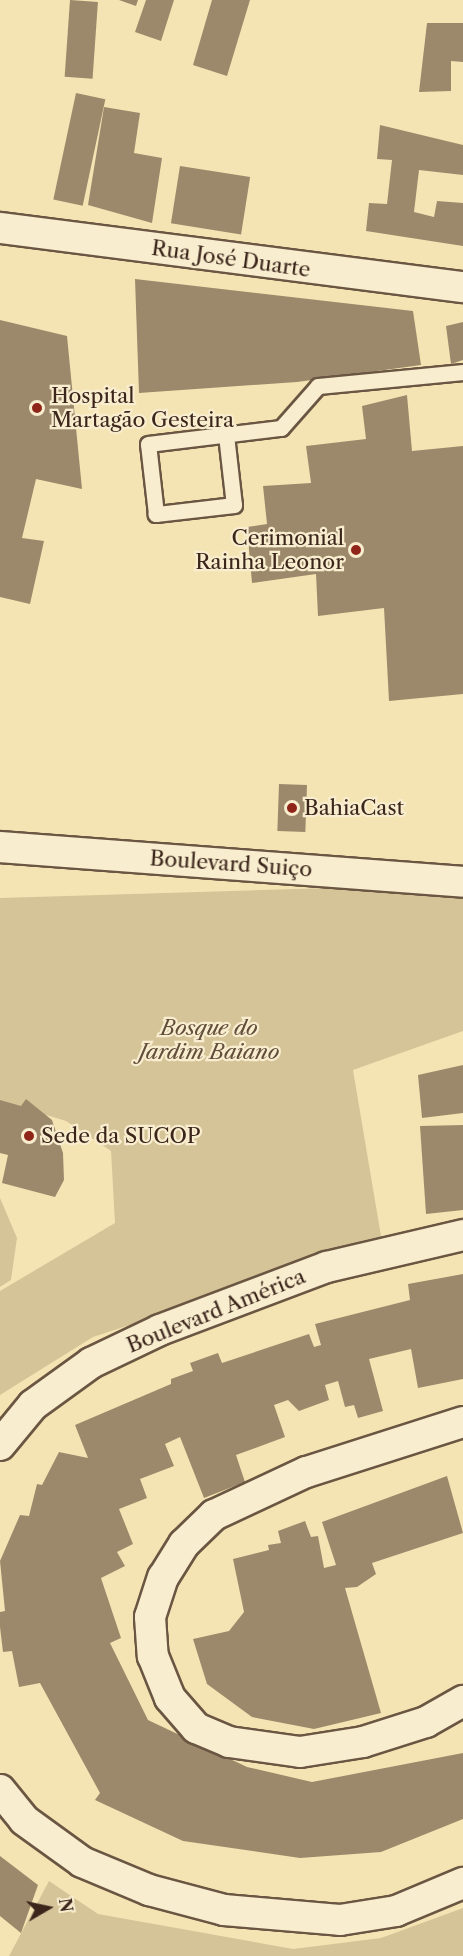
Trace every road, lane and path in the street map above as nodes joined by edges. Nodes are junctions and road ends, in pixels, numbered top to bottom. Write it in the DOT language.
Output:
graph roads {
  1 [pos="0,228"];
  2 [pos="463,287"];
  3 [pos="463,372"];
  4 [pos="226,435"];
  5 [pos="0,847"];
  6 [pos="463,882"];
  7 [pos="463,1235"];
  8 [pos="463,1422"];
  9 [pos="0,1445"];
  10 [pos="463,1701"];
  11 [pos="0,1790"];
  12 [pos="463,1883"];
  1 -- 2 [label="street, Rua José Duarte"];
  3 -- 4 [label="lane"];
  4 -- 4 [label="lane"];
  5 -- 6 [label="street, Boulevard Suiço"];
  7 -- 9 [label="street, Boulevard América"];
  8 -- 10 [label="street"];
  11 -- 12 [label="street"];
}
